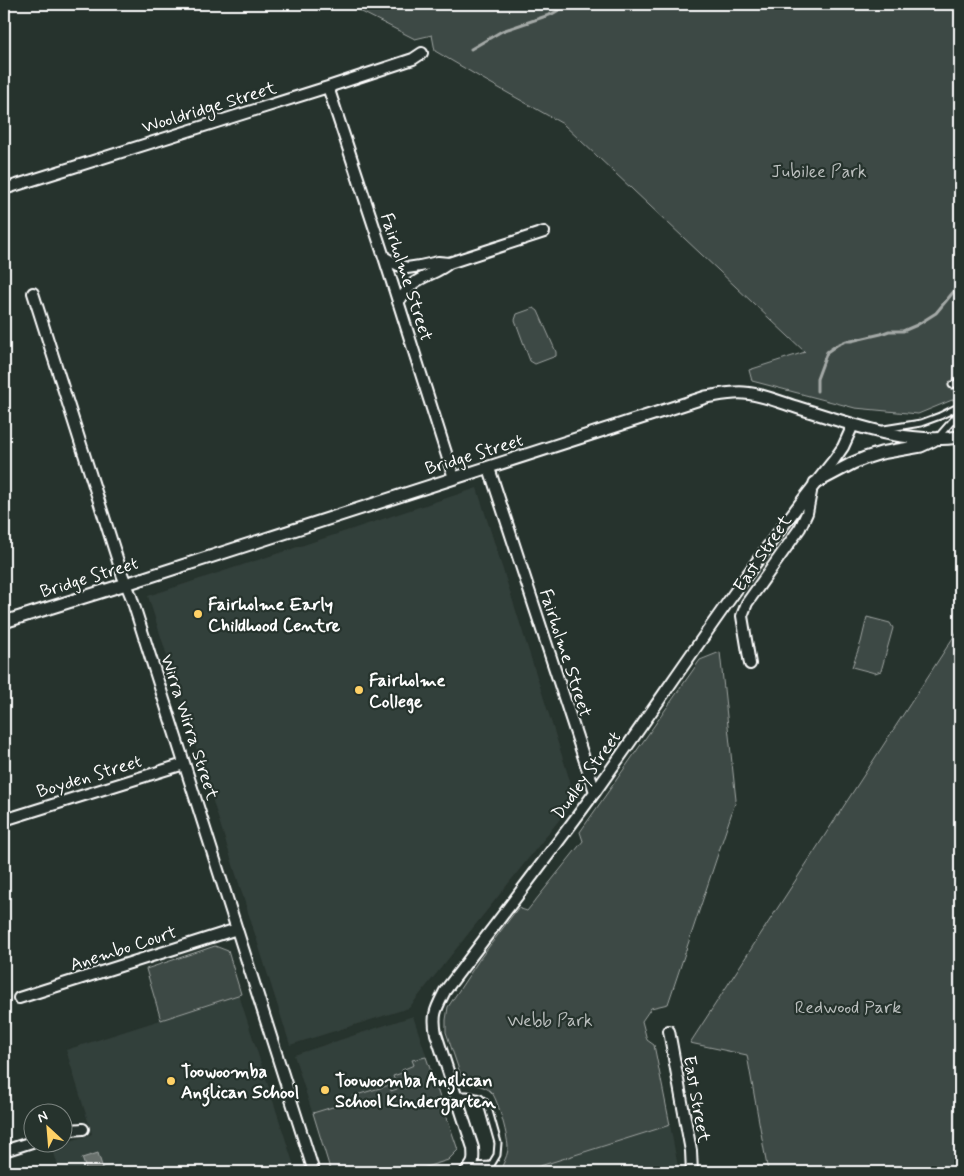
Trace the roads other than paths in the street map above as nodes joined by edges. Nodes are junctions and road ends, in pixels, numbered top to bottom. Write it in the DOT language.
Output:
graph roads {
  1 [pos="422,54"];
  2 [pos="328,87"];
  3 [pos="4,188"];
  4 [pos="544,232"];
  5 [pos="384,258"];
  6 [pos="449,263"];
  7 [pos="33,292"];
  8 [pos="398,302"];
  9 [pos="960,381"];
  10 [pos="952,385"];
  11 [pos="960,406"];
  12 [pos="960,412"];
  13 [pos="853,425"];
  14 [pos="874,430"];
  15 [pos="960,437"];
  16 [pos="936,439"];
  17 [pos="489,468"];
  18 [pos="454,478"];
  19 [pos="813,486"];
  20 [pos="126,584"];
  21 [pos="4,622"];
  22 [pos="750,664"];
  23 [pos="184,764"];
  24 [pos="595,792"];
  25 [pos="4,820"];
  26 [pos="237,929"];
  27 [pos="19,998"];
  28 [pos="669,1031"];
  29 [pos="456,1095"];
  30 [pos="83,1128"];
  31 [pos="72,1130"];
  32 [pos="22,1145"];
  33 [pos="4,1151"];
  34 [pos="469,1169"];
  35 [pos="314,1172"];
  36 [pos="692,1172"];
  1 -- 2 [label="street, Wooldridge Street"];
  2 -- 3 [label="street, Wooldridge Street"];
  2 -- 5 [label="street, Fairholme Street"];
  4 -- 6 [label="street"];
  5 -- 6 [label="street"];
  5 -- 8 [label="street, Fairholme Street"];
  6 -- 8 [label="street"];
  7 -- 20 [label="street, Wirra Wirra Street"];
  8 -- 18 [label="street, Fairholme Street"];
  9 -- 10 [label="lane"];
  11 -- 14 [label="lane"];
  12 -- 16 [label="lane"];
  13 -- 14 [label="street, Bridge Street"];
  13 -- 17 [label="street, Bridge Street"];
  13 -- 19 [label="street, Dudley Street"];
  14 -- 16 [label="street, Bridge Street"];
  15 -- 16 [label="street, Bridge Street"];
  16 -- 19 [label="street"];
  17 -- 18 [label="street, Bridge Street"];
  17 -- 24 [label="street, Fairholme Street"];
  18 -- 20 [label="street, Bridge Street"];
  19 -- 22 [label="street, East Street"];
  19 -- 24 [label="street, Dudley Street"];
  20 -- 21 [label="street, Bridge Street"];
  20 -- 23 [label="street, Wirra Wirra Street"];
  23 -- 25 [label="street, Boyden Street"];
  23 -- 26 [label="street, Wirra Wirra Street"];
  24 -- 29 [label="street, Dudley Street"];
  26 -- 27 [label="street, Anembo Court"];
  26 -- 35 [label="street, Wirra Wirra Street"];
  28 -- 36 [label="street, East Street"];
  29 -- 34 [label="street, Dudley Street"];
  29 -- 34 [label="lane"];
  30 -- 31 [label="street"];
  32 -- 33 [label="street"];
}
